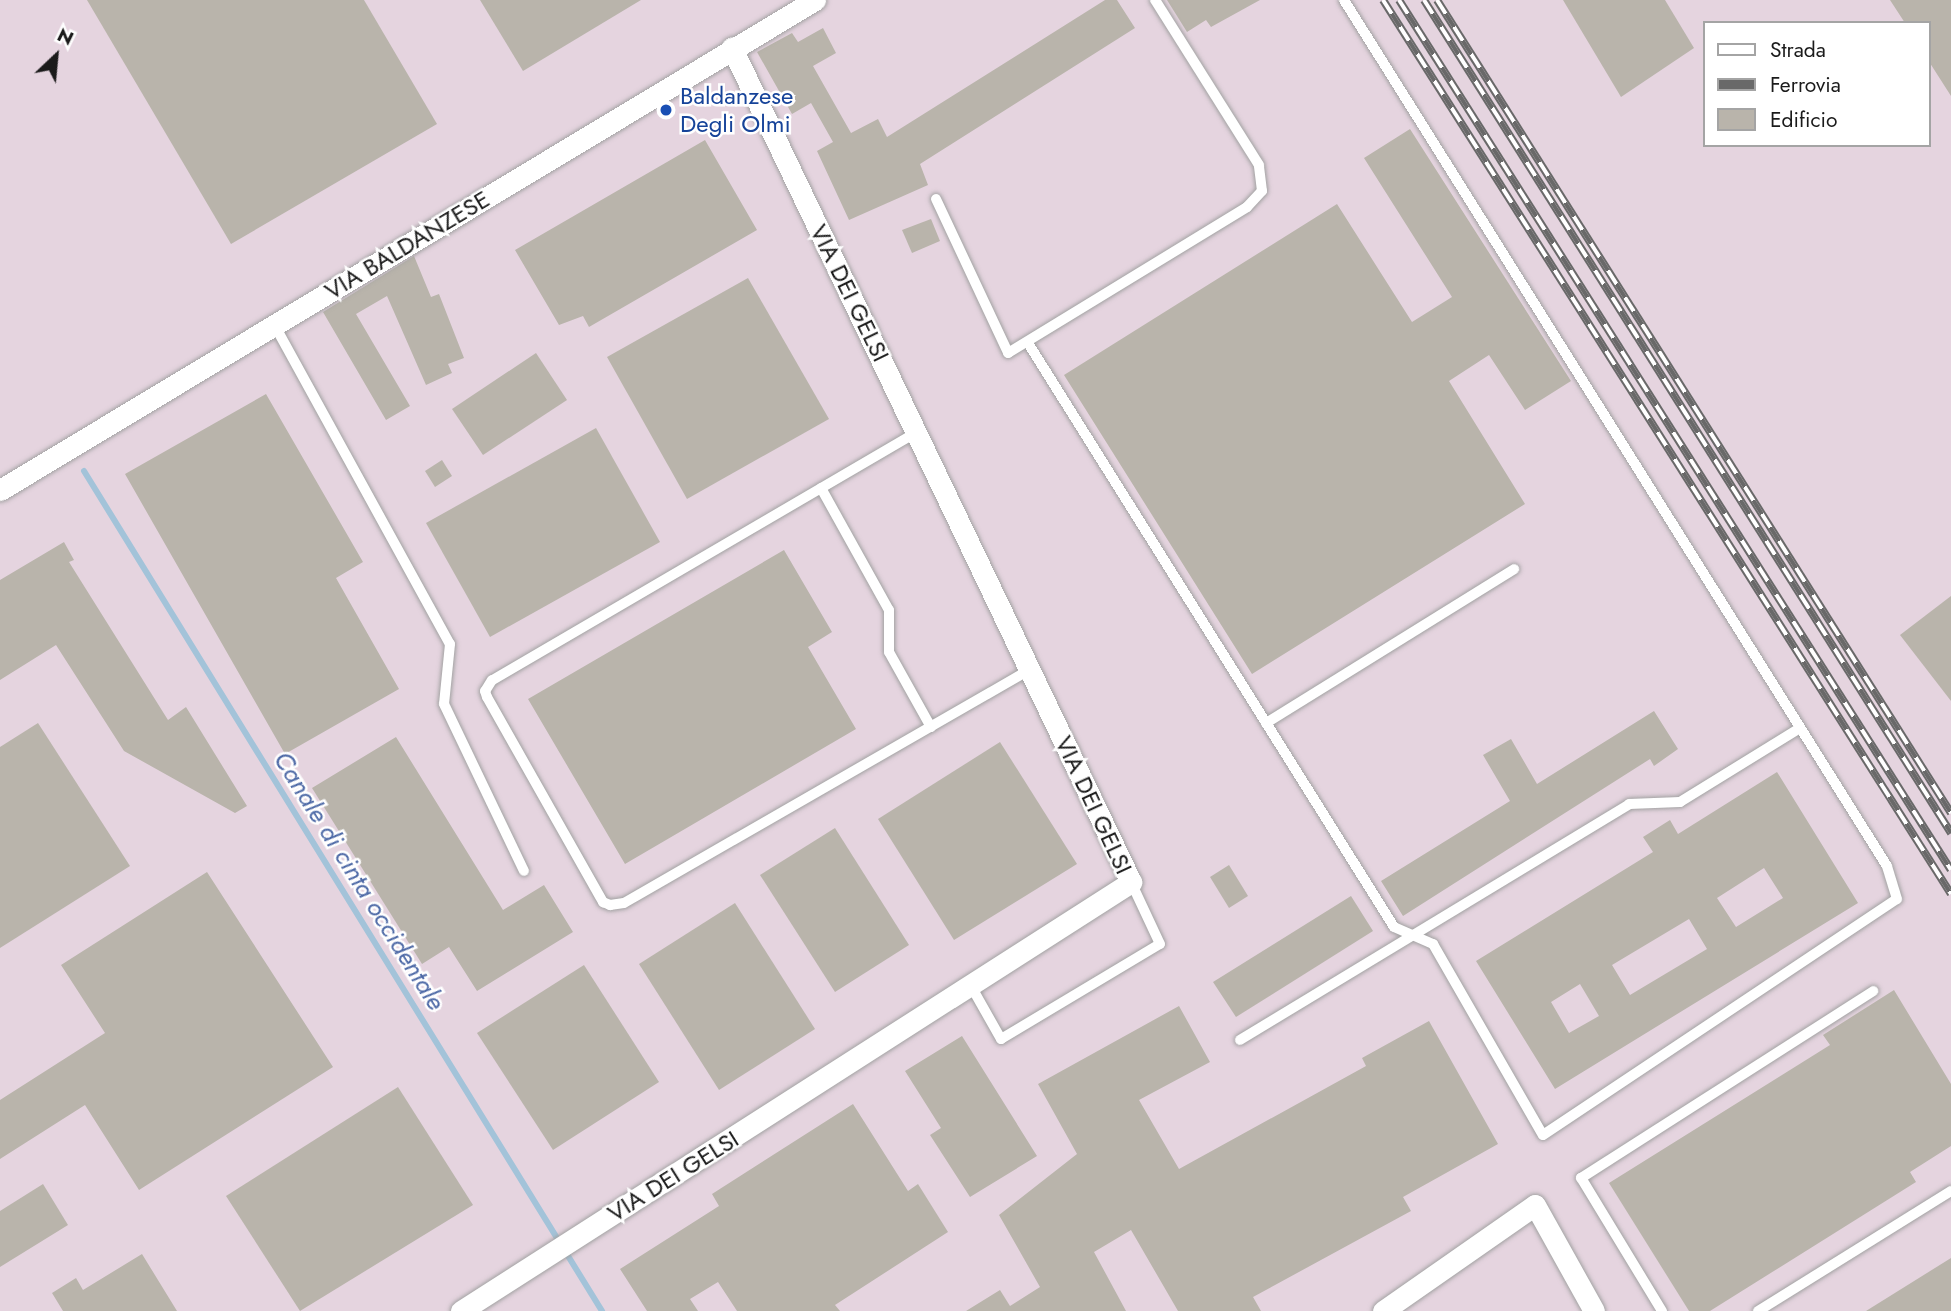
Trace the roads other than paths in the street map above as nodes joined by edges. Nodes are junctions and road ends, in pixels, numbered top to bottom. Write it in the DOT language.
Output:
graph roads {
  1 [pos="815,0"];
  2 [pos="1155,0"];
  3 [pos="1344,0"];
  4 [pos="732,48"];
  5 [pos="936,199"];
  6 [pos="275,326"];
  7 [pos="1028,343"];
  8 [pos="917,432"];
  9 [pos="821,488"];
  10 [pos="0,490"];
  11 [pos="1514,569"];
  12 [pos="1030,670"];
  13 [pos="1266,723"];
  14 [pos="930,727"];
  15 [pos="1800,728"];
  16 [pos="524,871"];
  17 [pos="1131,883"];
  18 [pos="1413,935"];
  19 [pos="971,986"];
  20 [pos="1874,991"];
  21 [pos="1240,1040"];
  22 [pos="1951,1191"];
  23 [pos="461,1311"];
  24 [pos="1383,1311"];
  25 [pos="1594,1311"];
  26 [pos="1662,1311"];
  27 [pos="1758,1311"];
  1 -- 4 [label="street, VIA BALDANZESE"];
  2 -- 7 [label="lane"];
  3 -- 15 [label="lane"];
  4 -- 6 [label="street, VIA BALDANZESE"];
  4 -- 8 [label="street, VIA DEI GELSI"];
  5 -- 7 [label="lane"];
  6 -- 10 [label="street, VIA BALDANZESE"];
  6 -- 16 [label="lane"];
  7 -- 13 [label="lane"];
  8 -- 9 [label="lane"];
  8 -- 12 [label="street, VIA DEI GELSI"];
  9 -- 14 [label="lane"];
  9 -- 14 [label="lane"];
  11 -- 13 [label="lane"];
  12 -- 14 [label="lane"];
  12 -- 17 [label="street, VIA DEI GELSI"];
  13 -- 18 [label="lane"];
  15 -- 18 [label="lane"];
  15 -- 18 [label="lane"];
  17 -- 19 [label="street, VIA DEI GELSI"];
  17 -- 19 [label="lane"];
  18 -- 21 [label="lane"];
  19 -- 23 [label="street, VIA DEI GELSI"];
  20 -- 26 [label="lane"];
  22 -- 27 [label="lane"];
  24 -- 25 [label="street"];
}
